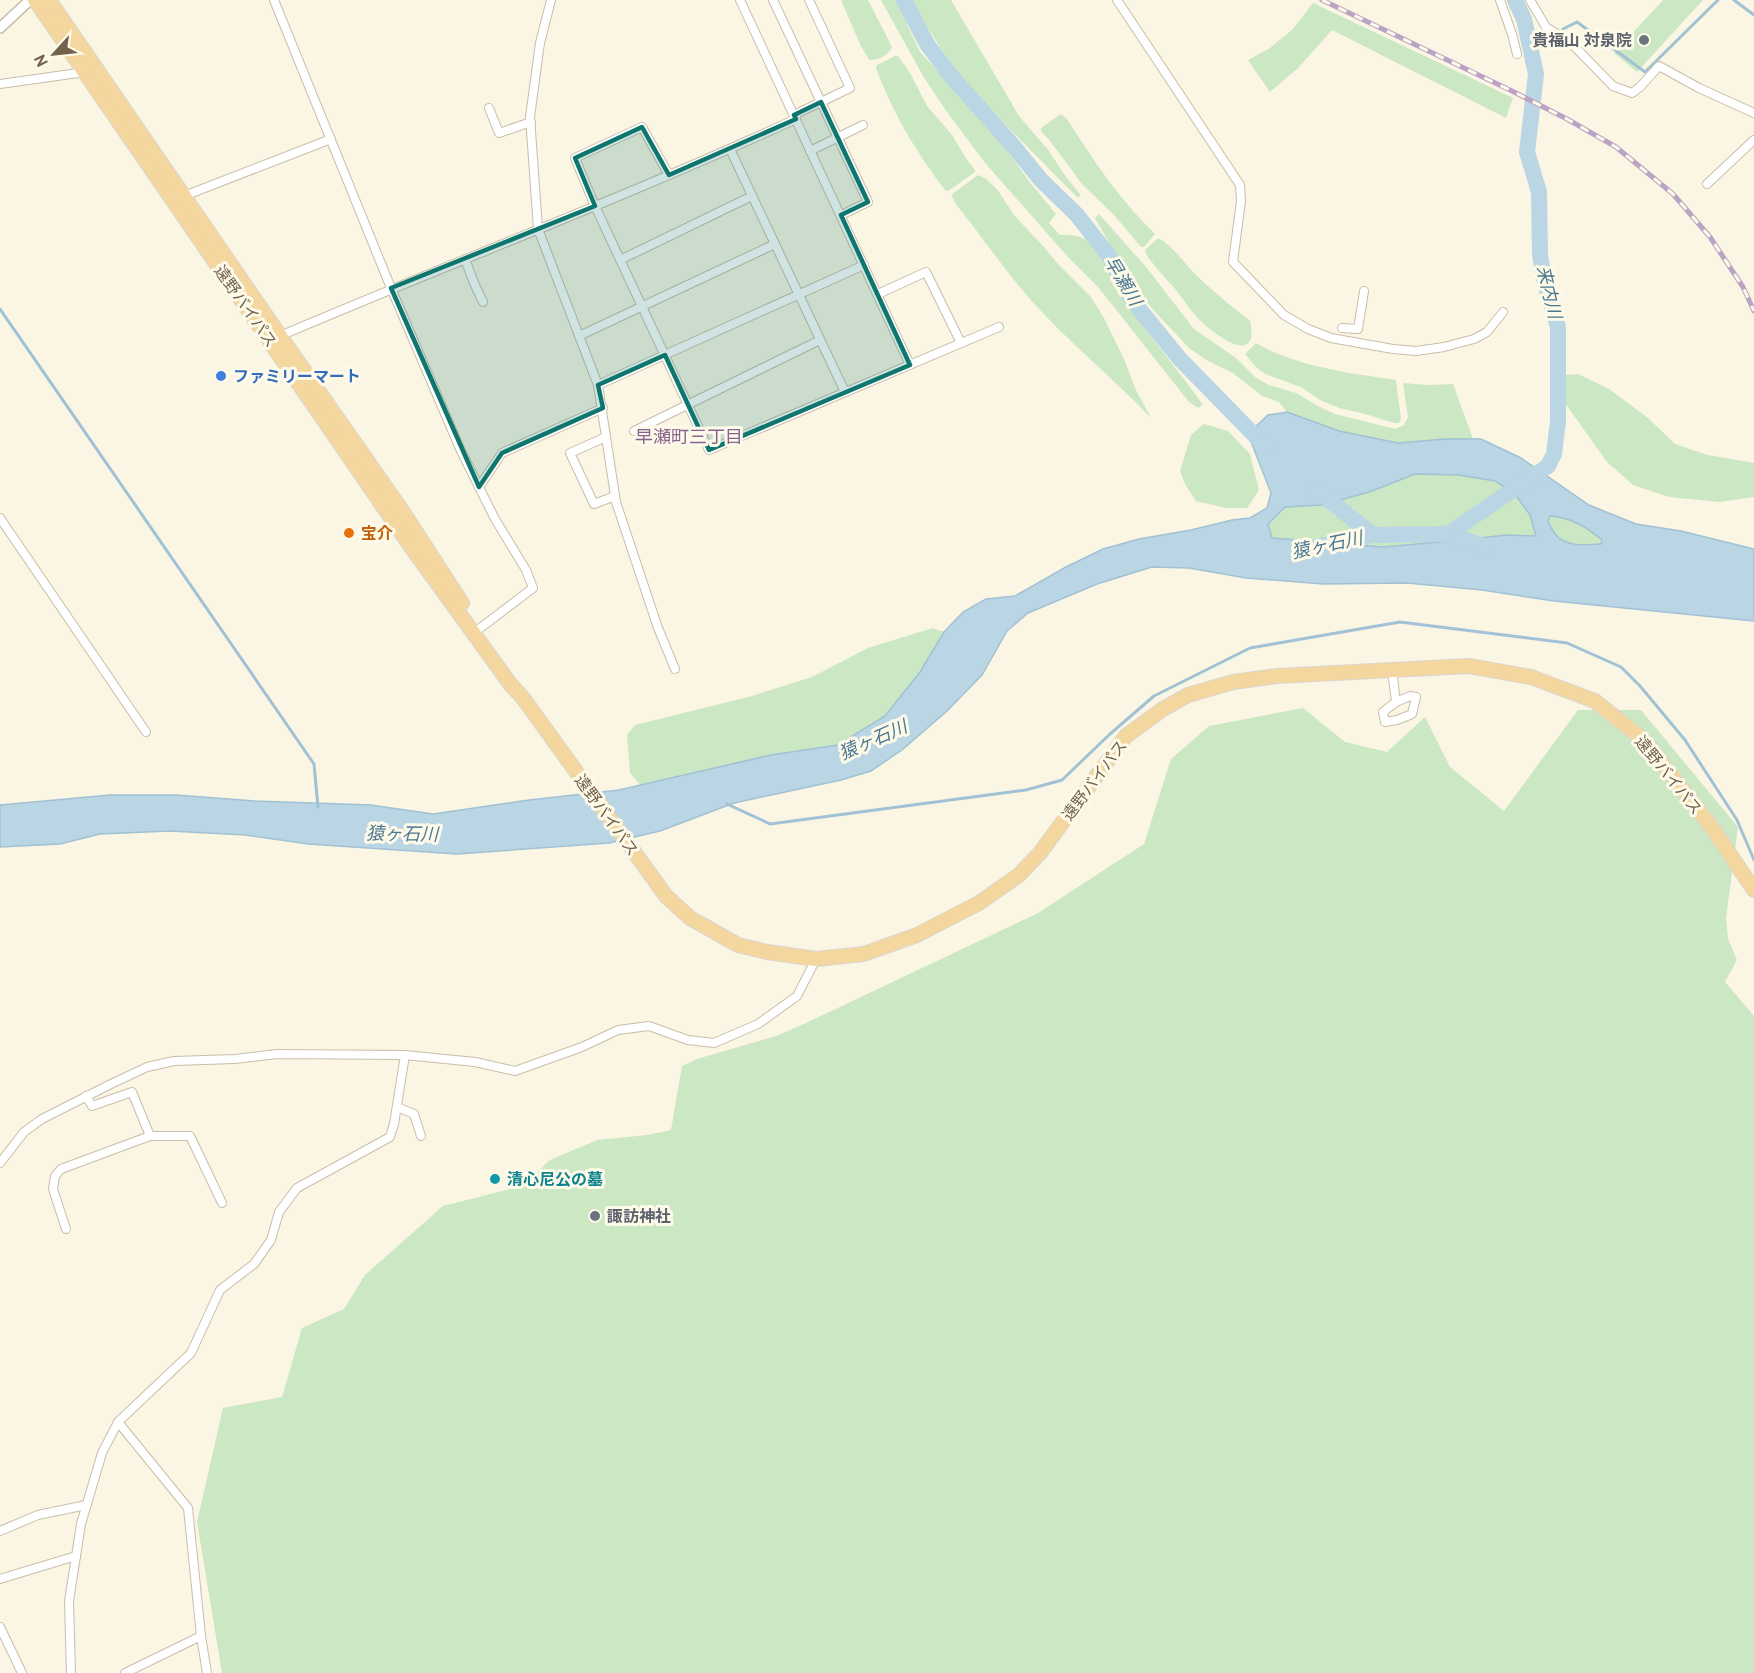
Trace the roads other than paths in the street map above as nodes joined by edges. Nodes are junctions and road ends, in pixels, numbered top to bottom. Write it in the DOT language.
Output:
graph roads {
  1 [pos="30,0"];
  2 [pos="35,0"];
  3 [pos="49,0"];
  4 [pos="274,0"];
  5 [pos="551,0"];
  6 [pos="740,0"];
  7 [pos="773,0"];
  8 [pos="809,0"];
  9 [pos="1117,0"];
  10 [pos="1500,0"];
  11 [pos="1530,0"];
  12 [pos="0,28"];
  13 [pos="1517,54"];
  14 [pos="85,72"];
  15 [pos="0,84"];
  16 [pos="821,102"];
  17 [pos="489,108"];
  18 [pos="1754,114"];
  19 [pos="795,117"];
  20 [pos="531,122"];
  21 [pos="863,125"];
  22 [pos="838,138"];
  23 [pos="331,139"];
  24 [pos="1754,140"];
  25 [pos="730,149"];
  26 [pos="810,151"];
  27 [pos="669,175"];
  28 [pos="1707,184"];
  29 [pos="184,196"];
  30 [pos="752,196"];
  31 [pos="595,206"];
  32 [pos="841,215"];
  33 [pos="538,229"];
  34 [pos="775,244"];
  35 [pos="465,259"];
  36 [pos="620,260"];
  37 [pos="864,264"];
  38 [pos="392,288"];
  39 [pos="1364,291"];
  40 [pos="799,294"];
  41 [pos="878,294"];
  42 [pos="483,302"];
  43 [pos="642,307"];
  44 [pos="1503,312"];
  45 [pos="999,327"];
  46 [pos="1342,328"];
  47 [pos="280,336"];
  48 [pos="579,336"];
  49 [pos="820,340"];
  50 [pos="961,343"];
  51 [pos="665,355"];
  52 [pos="910,365"];
  53 [pos="598,385"];
  54 [pos="845,392"];
  55 [pos="688,405"];
  56 [pos="603,408"];
  57 [pos="634,431"];
  58 [pos="606,437"];
  59 [pos="479,487"];
  60 [pos="615,496"];
  61 [pos="0,518"];
  62 [pos="479,629"];
  63 [pos="675,669"];
  64 [pos="1392,670"];
  65 [pos="523,698"];
  66 [pos="1396,702"];
  67 [pos="146,732"];
  68 [pos="1754,890"];
  69 [pos="816,960"];
  70 [pos="405,1055"];
  71 [pos="86,1096"];
  72 [pos="397,1107"];
  73 [pos="150,1136"];
  74 [pos="421,1136"];
  75 [pos="0,1163"];
  76 [pos="222,1203"];
  77 [pos="66,1229"];
  78 [pos="118,1422"];
  79 [pos="86,1506"];
  80 [pos="0,1531"];
  81 [pos="76,1556"];
  82 [pos="0,1579"];
  83 [pos="0,1627"];
  84 [pos="201,1636"];
  85 [pos="22,1673"];
  86 [pos="71,1673"];
  87 [pos="125,1673"];
  88 [pos="207,1673"];
  1 -- 12 [label="street"];
  2 -- 14 [label="highway, 遠野バイパス"];
  3 -- 29 [label="highway, 遠野バイパス"];
  4 -- 23 [label="street"];
  5 -- 20 [label="street"];
  6 -- 19 [label="street"];
  7 -- 16 [label="street"];
  8 -- 16 [label="street"];
  9 -- 44 [label="street"];
  10 -- 13 [label="street"];
  11 -- 18 [label="street"];
  14 -- 15 [label="street"];
  14 -- 65 [label="highway, 遠野バイパス"];
  16 -- 19 [label="street"];
  16 -- 22 [label="street"];
  17 -- 20 [label="street"];
  19 -- 25 [label="street"];
  19 -- 26 [label="street"];
  20 -- 33 [label="street"];
  21 -- 22 [label="street"];
  22 -- 26 [label="street"];
  22 -- 32 [label="street"];
  23 -- 29 [label="street"];
  23 -- 38 [label="street"];
  24 -- 28 [label="street"];
  25 -- 27 [label="street"];
  25 -- 30 [label="street"];
  26 -- 32 [label="street"];
  27 -- 31 [label="street"];
  27 -- 31 [label="street"];
  29 -- 47 [label="highway, 遠野バイパス"];
  30 -- 34 [label="street"];
  30 -- 36 [label="street"];
  31 -- 33 [label="street"];
  31 -- 36 [label="street"];
  32 -- 37 [label="street"];
  33 -- 35 [label="street"];
  33 -- 48 [label="street"];
  34 -- 40 [label="street"];
  34 -- 43 [label="street"];
  35 -- 38 [label="street"];
  35 -- 42 [label="street"];
  36 -- 43 [label="street"];
  37 -- 40 [label="street"];
  37 -- 41 [label="street"];
  38 -- 47 [label="street"];
  38 -- 59 [label="street"];
  39 -- 46 [label="street"];
  40 -- 49 [label="street"];
  40 -- 51 [label="street"];
  41 -- 50 [label="street"];
  41 -- 52 [label="street"];
  43 -- 48 [label="street"];
  43 -- 51 [label="street"];
  45 -- 50 [label="street"];
  47 -- 62 [label="highway, 遠野バイパス"];
  48 -- 53 [label="street"];
  49 -- 54 [label="street"];
  49 -- 55 [label="street"];
  50 -- 52 [label="street"];
  51 -- 53 [label="street"];
  51 -- 55 [label="street"];
  52 -- 54 [label="street"];
  53 -- 56 [label="street"];
  54 -- 55 [label="street"];
  55 -- 57 [label="street"];
  56 -- 58 [label="street"];
  56 -- 59 [label="street"];
  58 -- 60 [label="street"];
  58 -- 60 [label="street"];
  59 -- 62 [label="street"];
  60 -- 63 [label="street"];
  61 -- 67 [label="street"];
  62 -- 65 [label="highway, 遠野バイパス"];
  64 -- 66 [label="street"];
  64 -- 68 [label="highway, 遠野バイパス"];
  64 -- 69 [label="highway, 遠野バイパス"];
  65 -- 69 [label="highway, 遠野バイパス"];
  69 -- 70 [label="street"];
  70 -- 71 [label="street"];
  70 -- 72 [label="street"];
  71 -- 73 [label="street"];
  71 -- 75 [label="street"];
  72 -- 74 [label="street"];
  72 -- 78 [label="street"];
  73 -- 76 [label="street"];
  73 -- 77 [label="street"];
  78 -- 79 [label="street"];
  78 -- 84 [label="street"];
  79 -- 80 [label="street"];
  79 -- 81 [label="street"];
  81 -- 82 [label="street"];
  81 -- 86 [label="street"];
  83 -- 85 [label="street"];
  84 -- 87 [label="street"];
  84 -- 88 [label="street"];
}
